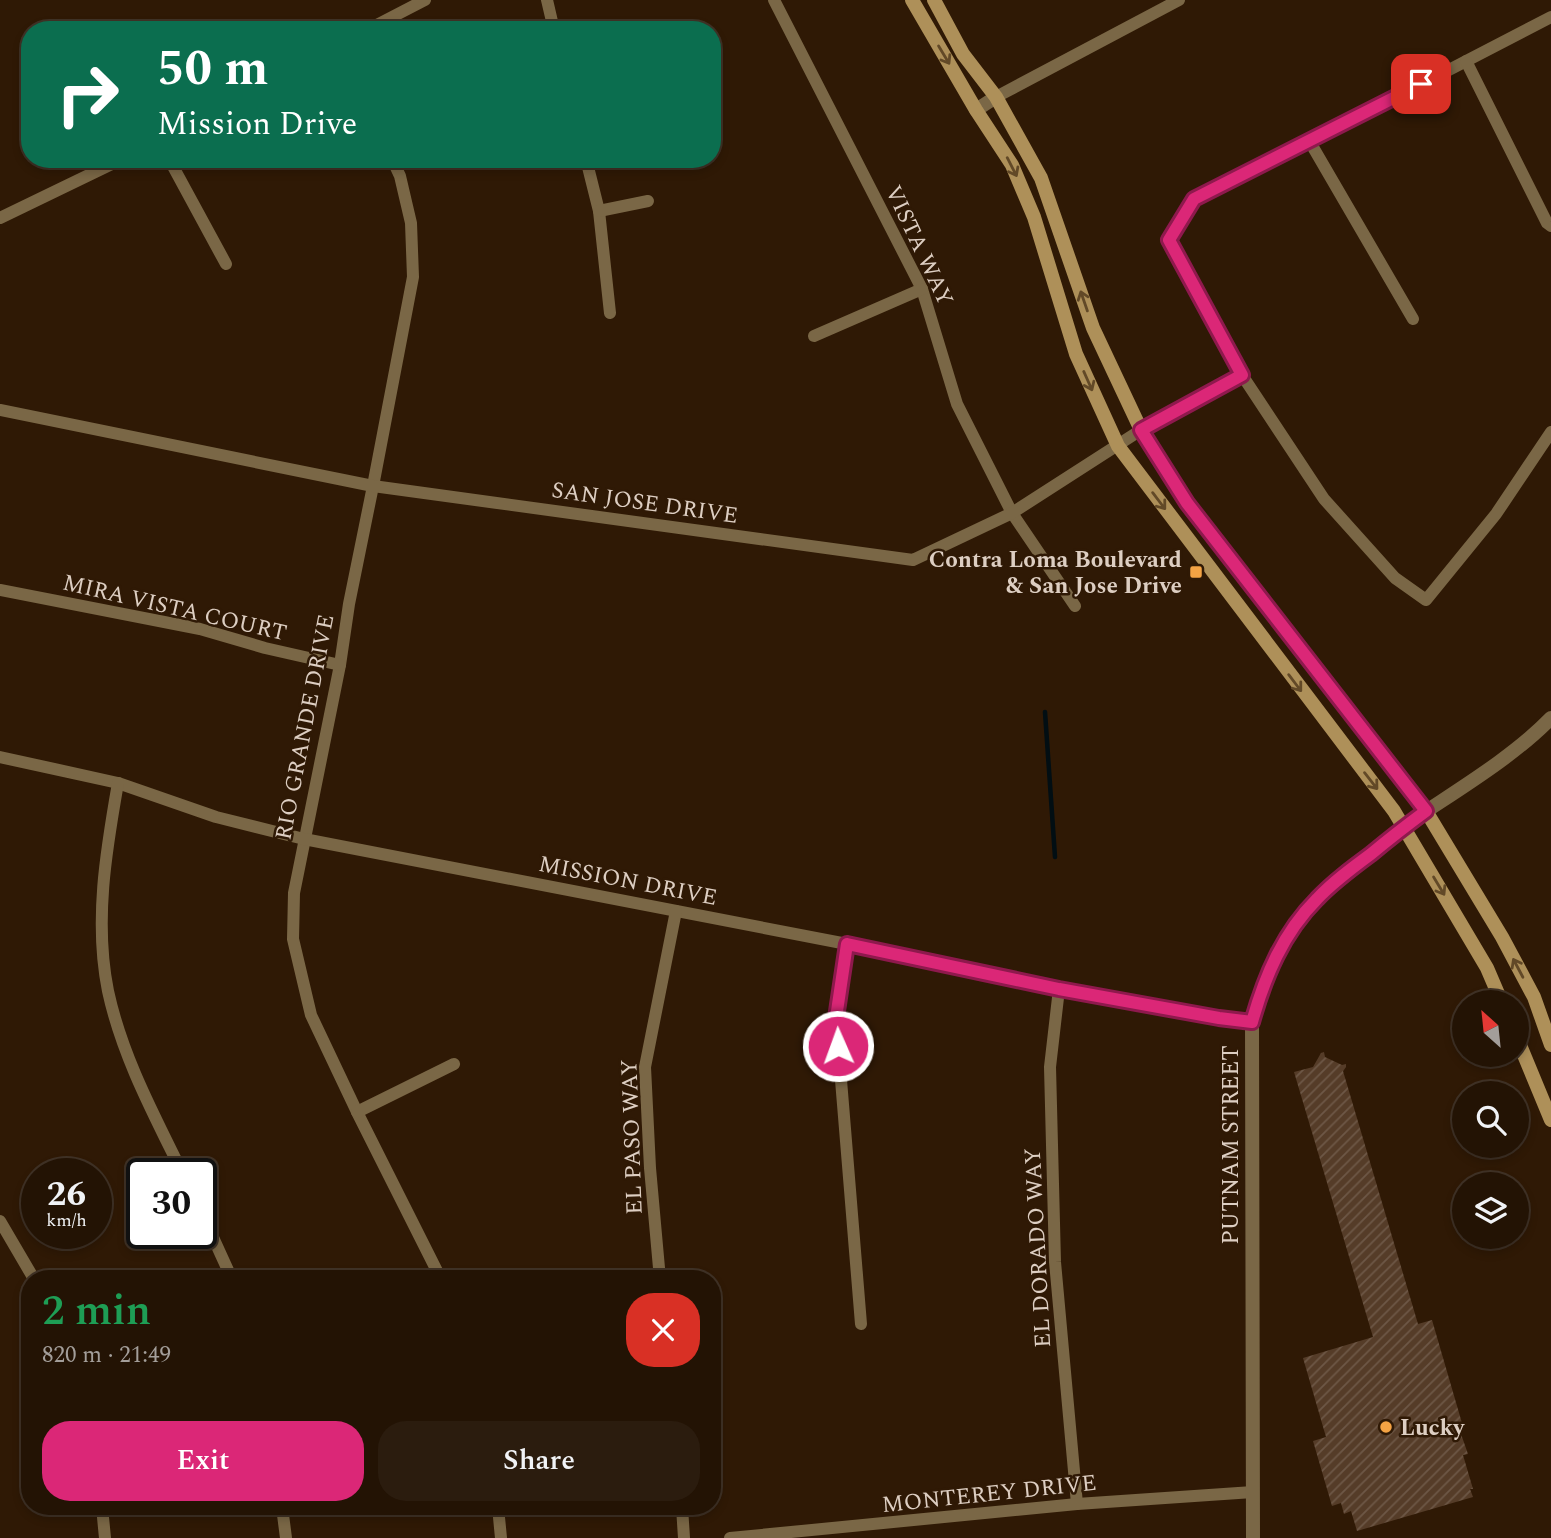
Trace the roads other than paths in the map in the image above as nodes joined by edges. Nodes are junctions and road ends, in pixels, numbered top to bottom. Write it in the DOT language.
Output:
graph roads {
  1 [pos="425,0"];
  2 [pos="547,0"];
  3 [pos="774,0"];
  4 [pos="912,0"];
  5 [pos="934,0"];
  6 [pos="1180,0"];
  7 [pos="1551,16"];
  8 [pos="384,21"];
  9 [pos="552,21"];
  10 [pos="1466,61"];
  11 [pos="996,97"];
  12 [pos="976,110"];
  13 [pos="1310,142"];
  14 [pos="103,168"];
  15 [pos="174,168"];
  16 [pos="396,168"];
  17 [pos="588,168"];
  18 [pos="648,201"];
  19 [pos="599,211"];
  20 [pos="0,218"];
  21 [pos="1551,226"];
  22 [pos="226,264"];
  23 [pos="922,289"];
  24 [pos="610,313"];
  25 [pos="1413,320"];
  26 [pos="814,336"];
  27 [pos="1242,375"];
  28 [pos="0,410"];
  29 [pos="1141,430"];
  30 [pos="1551,432"];
  31 [pos="1118,446"];
  32 [pos="373,486"];
  33 [pos="1012,513"];
  34 [pos="0,590"];
  35 [pos="1075,606"];
  36 [pos="340,665"];
  37 [pos="1551,718"];
  38 [pos="0,757"];
  39 [pos="118,783"];
  40 [pos="1426,811"];
  41 [pos="1404,827"];
  42 [pos="304,839"];
  43 [pos="676,911"];
  44 [pos="847,944"];
  45 [pos="1059,989"];
  46 [pos="1496,990"];
  47 [pos="1252,1022"];
  48 [pos="1551,1045"];
  49 [pos="454,1064"];
  50 [pos="1529,1068"];
  51 [pos="357,1112"];
  52 [pos="1551,1120"];
  53 [pos="175,1158"];
  54 [pos="0,1222"];
  55 [pos="217,1246"];
  56 [pos="29,1270"];
  57 [pos="228,1270"];
  58 [pos="436,1270"];
  59 [pos="659,1270"];
  60 [pos="862,1324"];
  61 [pos="1253,1492"];
  62 [pos="1077,1504"];
  63 [pos="103,1515"];
  64 [pos="283,1515"];
  65 [pos="499,1515"];
  66 [pos="683,1515"];
  67 [pos="106,1538"];
  68 [pos="286,1538"];
  69 [pos="501,1538"];
  70 [pos="684,1538"];
  71 [pos="730,1538"];
  72 [pos="1252,1538"];
  1 -- 8 [label="street"];
  2 -- 9 [label="street"];
  3 -- 23 [label="street, VISTA WAY"];
  4 -- 12 [label="main road, one-way"];
  5 -- 11 [label="main road"];
  6 -- 11 [label="street"];
  7 -- 10 [label="street"];
  10 -- 13 [label="street"];
  10 -- 21 [label="street"];
  11 -- 12 [label="street"];
  29 -- 11 [label="main road, one-way"];
  12 -- 31 [label="main road, one-way"];
  13 -- 25 [label="street"];
  13 -- 27 [label="street"];
  14 -- 20 [label="street"];
  15 -- 22 [label="street"];
  16 -- 32 [label="street, RIO GRANDE DRIVE"];
  17 -- 19 [label="street"];
  18 -- 19 [label="street"];
  19 -- 24 [label="street"];
  23 -- 26 [label="street"];
  23 -- 33 [label="street, VISTA WAY"];
  27 -- 29 [label="street, SAN JOSE DRIVE"];
  27 -- 30 [label="street"];
  28 -- 32 [label="street, SAN JOSE DRIVE"];
  29 -- 31 [label="street, SAN JOSE DRIVE"];
  29 -- 40 [label="main road"];
  31 -- 33 [label="street, SAN JOSE DRIVE"];
  31 -- 41 [label="main road, one-way"];
  32 -- 33 [label="street, SAN JOSE DRIVE"];
  32 -- 36 [label="street, RIO GRANDE DRIVE"];
  33 -- 35 [label="street, VISTA WAY"];
  34 -- 36 [label="street, MIRA VISTA COURT"];
  36 -- 42 [label="street, RIO GRANDE DRIVE"];
  37 -- 40 [label="street, PUTNAM STREET"];
  38 -- 39 [label="street, MISSION DRIVE"];
  39 -- 42 [label="street, MISSION DRIVE"];
  39 -- 53 [label="street"];
  40 -- 41 [label="street, PUTNAM STREET"];
  48 -- 40 [label="main road, one-way"];
  41 -- 46 [label="main road, one-way"];
  41 -- 47 [label="street, PUTNAM STREET"];
  42 -- 43 [label="street, MISSION DRIVE"];
  42 -- 51 [label="street, RIO GRANDE DRIVE"];
  43 -- 44 [label="street, MISSION DRIVE"];
  43 -- 59 [label="street, EL PASO WAY"];
  44 -- 45 [label="street, MISSION DRIVE"];
  44 -- 60 [label="street"];
  45 -- 47 [label="street, MISSION DRIVE"];
  45 -- 62 [label="street, EL DORADO WAY"];
  47 -- 61 [label="street, PUTNAM STREET"];
  49 -- 51 [label="street"];
  50 -- 52 [label="main road"];
  51 -- 58 [label="street, RIO GRANDE DRIVE"];
  54 -- 56 [label="street"];
  55 -- 57 [label="street"];
  61 -- 62 [label="street, MONTEREY DRIVE"];
  61 -- 72 [label="street, PUTNAM STREET"];
  62 -- 71 [label="street, MONTEREY DRIVE"];
  63 -- 67 [label="street"];
  64 -- 68 [label="street"];
  65 -- 69 [label="street"];
  66 -- 70 [label="street"];
}
